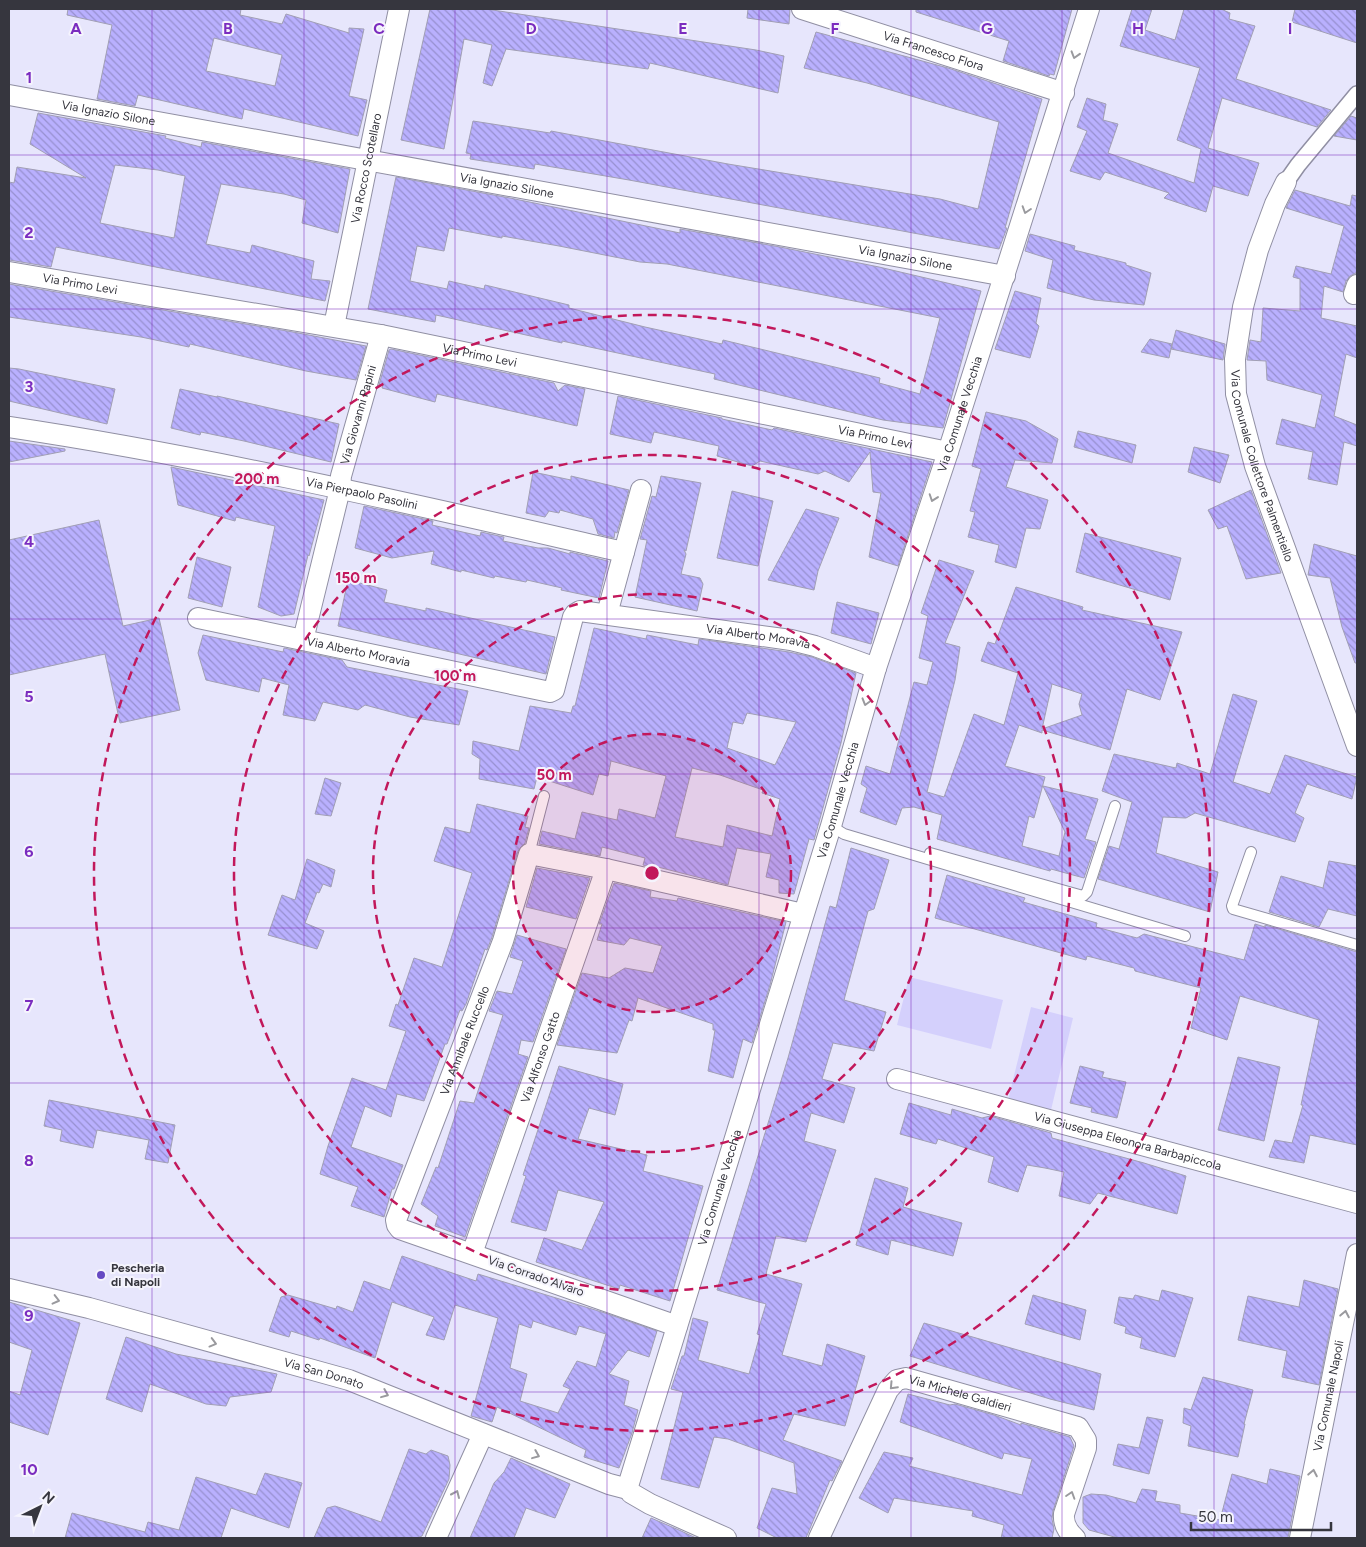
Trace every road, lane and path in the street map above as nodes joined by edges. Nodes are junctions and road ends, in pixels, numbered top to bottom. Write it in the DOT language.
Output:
graph roads {
  1 [pos="399,9"];
  2 [pos="802,9"];
  3 [pos="1089,9"];
  4 [pos="1064,93"];
  5 [pos="1357,94"];
  6 [pos="9,95"];
  7 [pos="368,160"];
  8 [pos="1286,182"];
  9 [pos="9,272"];
  10 [pos="1005,276"];
  11 [pos="334,326"];
  12 [pos="380,335"];
  13 [pos="9,427"];
  14 [pos="948,452"];
  15 [pos="340,488"];
  16 [pos="641,490"];
  17 [pos="624,552"];
  18 [pos="607,614"];
  19 [pos="198,618"];
  20 [pos="303,640"];
  21 [pos="876,668"];
  22 [pos="1357,746"];
  23 [pos="544,796"];
  24 [pos="1115,806"];
  25 [pos="830,826"];
  26 [pos="1252,852"];
  27 [pos="529,854"];
  28 [pos="606,869"];
  29 [pos="803,914"];
  30 [pos="1185,936"];
  31 [pos="1357,945"];
  32 [pos="896,1079"];
  33 [pos="1357,1203"];
  34 [pos="397,1225"];
  35 [pos="475,1245"];
  36 [pos="1357,1254"];
  37 [pos="9,1289"];
  38 [pos="677,1326"];
  39 [pos="483,1434"];
  40 [pos="628,1489"];
  41 [pos="436,1538"];
  42 [pos="726,1538"];
  43 [pos="819,1538"];
  44 [pos="1076,1538"];
  45 [pos="1300,1538"];
  1 -- 7 [label="street, Via Rocco Scotellaro"];
  2 -- 4 [label="street, Via Francesco Flora"];
  3 -- 4 [label="street, Via Comunale Vecchia, one-way"];
  4 -- 10 [label="street, Via Comunale Vecchia, one-way"];
  5 -- 8 [label="street"];
  6 -- 7 [label="street, Via Ignazio Silone"];
  7 -- 10 [label="street, Via Ignazio Silone"];
  7 -- 11 [label="street, Via Rocco Scotellaro"];
  8 -- 22 [label="street, Via Comunale Collettore Palmentiello"];
  9 -- 11 [label="street, Via Primo Levi"];
  10 -- 14 [label="street, Via Comunale Vecchia"];
  11 -- 12 [label="street, Via Primo Levi"];
  12 -- 14 [label="street, Via Primo Levi"];
  12 -- 15 [label="street, Via Giovanni Papini"];
  13 -- 15 [label="street, Via Pierpaolo Pasolini"];
  14 -- 21 [label="street, Via Comunale Vecchia, one-way"];
  15 -- 17 [label="street, Via Pierpaolo Pasolini"];
  15 -- 20 [label="street, Via Giovanni Papini"];
  16 -- 17 [label="street"];
  17 -- 18 [label="street"];
  18 -- 20 [label="street, Via Alberto Moravia"];
  18 -- 21 [label="street, Via Alberto Moravia"];
  19 -- 20 [label="street, Via Alberto Moravia"];
  21 -- 25 [label="street, Via Comunale Vecchia, one-way"];
  23 -- 27 [label="lane, Via Annibale Ruccello"];
  24 -- 25 [label="lane"];
  25 -- 29 [label="street, Via Comunale Vecchia"];
  25 -- 30 [label="lane"];
  26 -- 31 [label="lane"];
  27 -- 28 [label="street"];
  27 -- 34 [label="street, Via Annibale Ruccello"];
  28 -- 29 [label="street"];
  28 -- 35 [label="street, Via Alfonso Gatto"];
  29 -- 38 [label="street, Via Comunale Vecchia"];
  32 -- 33 [label="street, Via Giuseppa Eleonora Barbapiccola"];
  34 -- 38 [label="street, Via Corrado Alvaro"];
  45 -- 36 [label="street, Via Comunale Napoli, one-way"];
  37 -- 39 [label="street, Via San Donato, one-way"];
  38 -- 40 [label="street, Via Comunale Vecchia"];
  39 -- 40 [label="street, Via San Donato, one-way"];
  41 -- 39 [label="street, one-way"];
  40 -- 42 [label="street"];
  44 -- 43 [label="street, Via Michele Galdieri, one-way"];
}
